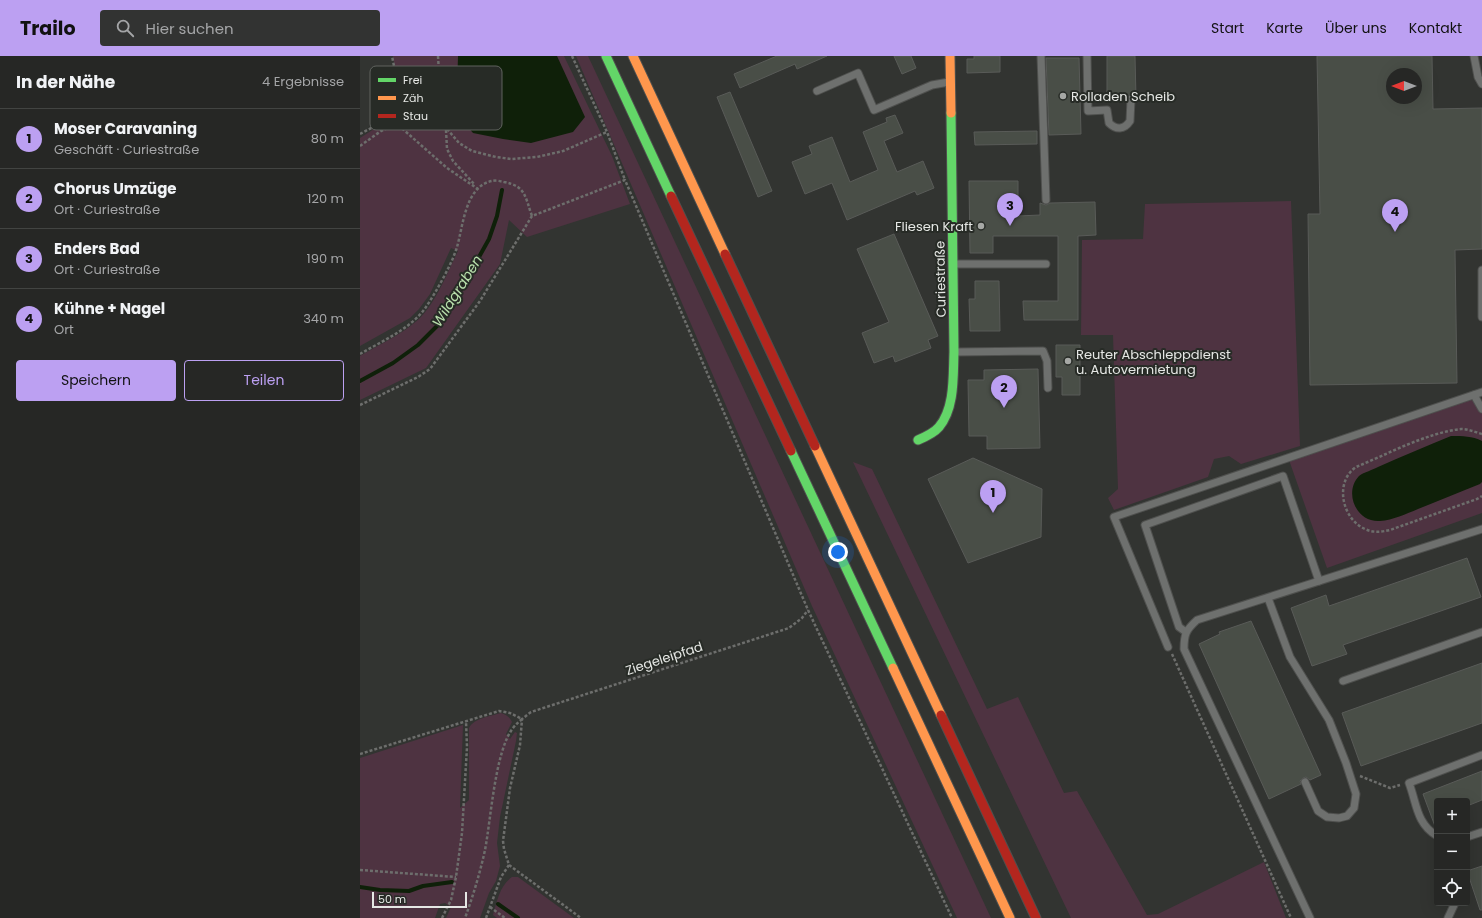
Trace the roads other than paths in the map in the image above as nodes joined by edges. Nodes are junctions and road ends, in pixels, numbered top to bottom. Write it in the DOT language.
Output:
graph roads {
  1 [pos="606,56"];
  2 [pos="633,56"];
  3 [pos="950,56"];
  4 [pos="1041,56"];
  5 [pos="1087,56"];
  6 [pos="1474,56"];
  7 [pos="951,82"];
  8 [pos="1482,84"];
  9 [pos="817,92"];
  10 [pos="1131,99"];
  11 [pos="1046,200"];
  12 [pos="953,264"];
  13 [pos="1046,264"];
  14 [pos="1482,270"];
  15 [pos="1482,317"];
  16 [pos="954,352"];
  17 [pos="1048,388"];
  18 [pos="1482,392"];
  19 [pos="1474,394"];
  20 [pos="1482,409"];
  21 [pos="918,440"];
  22 [pos="1482,529"];
  23 [pos="1319,581"];
  24 [pos="1268,598"];
  25 [pos="1186,632"];
  26 [pos="1482,632"];
  27 [pos="1168,647"];
  28 [pos="1343,681"];
  29 [pos="1482,754"];
  30 [pos="1305,782"];
  31 [pos="1482,832"];
  32 [pos="1434,834"];
  33 [pos="1470,836"];
  34 [pos="1453,906"];
  35 [pos="1010,918"];
  36 [pos="1036,918"];
  37 [pos="1310,918"];
  38 [pos="1448,918"];
  1 -- 35 [label="main road"];
  2 -- 36 [label="main road"];
  3 -- 7 [label="main road, Curiestraße"];
  4 -- 11 [label="lane"];
  5 -- 10 [label="lane"];
  6 -- 8 [label="lane"];
  7 -- 9 [label="lane"];
  7 -- 12 [label="main road, Curiestraße"];
  12 -- 13 [label="lane"];
  12 -- 16 [label="main road, Curiestraße"];
  14 -- 15 [label="lane"];
  16 -- 17 [label="lane"];
  16 -- 21 [label="main road, Curiestraße"];
  18 -- 19 [label="lane"];
  19 -- 20 [label="lane"];
  19 -- 27 [label="lane"];
  22 -- 23 [label="lane"];
  23 -- 24 [label="lane"];
  23 -- 25 [label="lane"];
  24 -- 25 [label="lane"];
  24 -- 30 [label="lane"];
  25 -- 37 [label="lane"];
  26 -- 28 [label="lane"];
  29 -- 32 [label="lane"];
  31 -- 33 [label="lane"];
  34 -- 38 [label="lane"];
}
